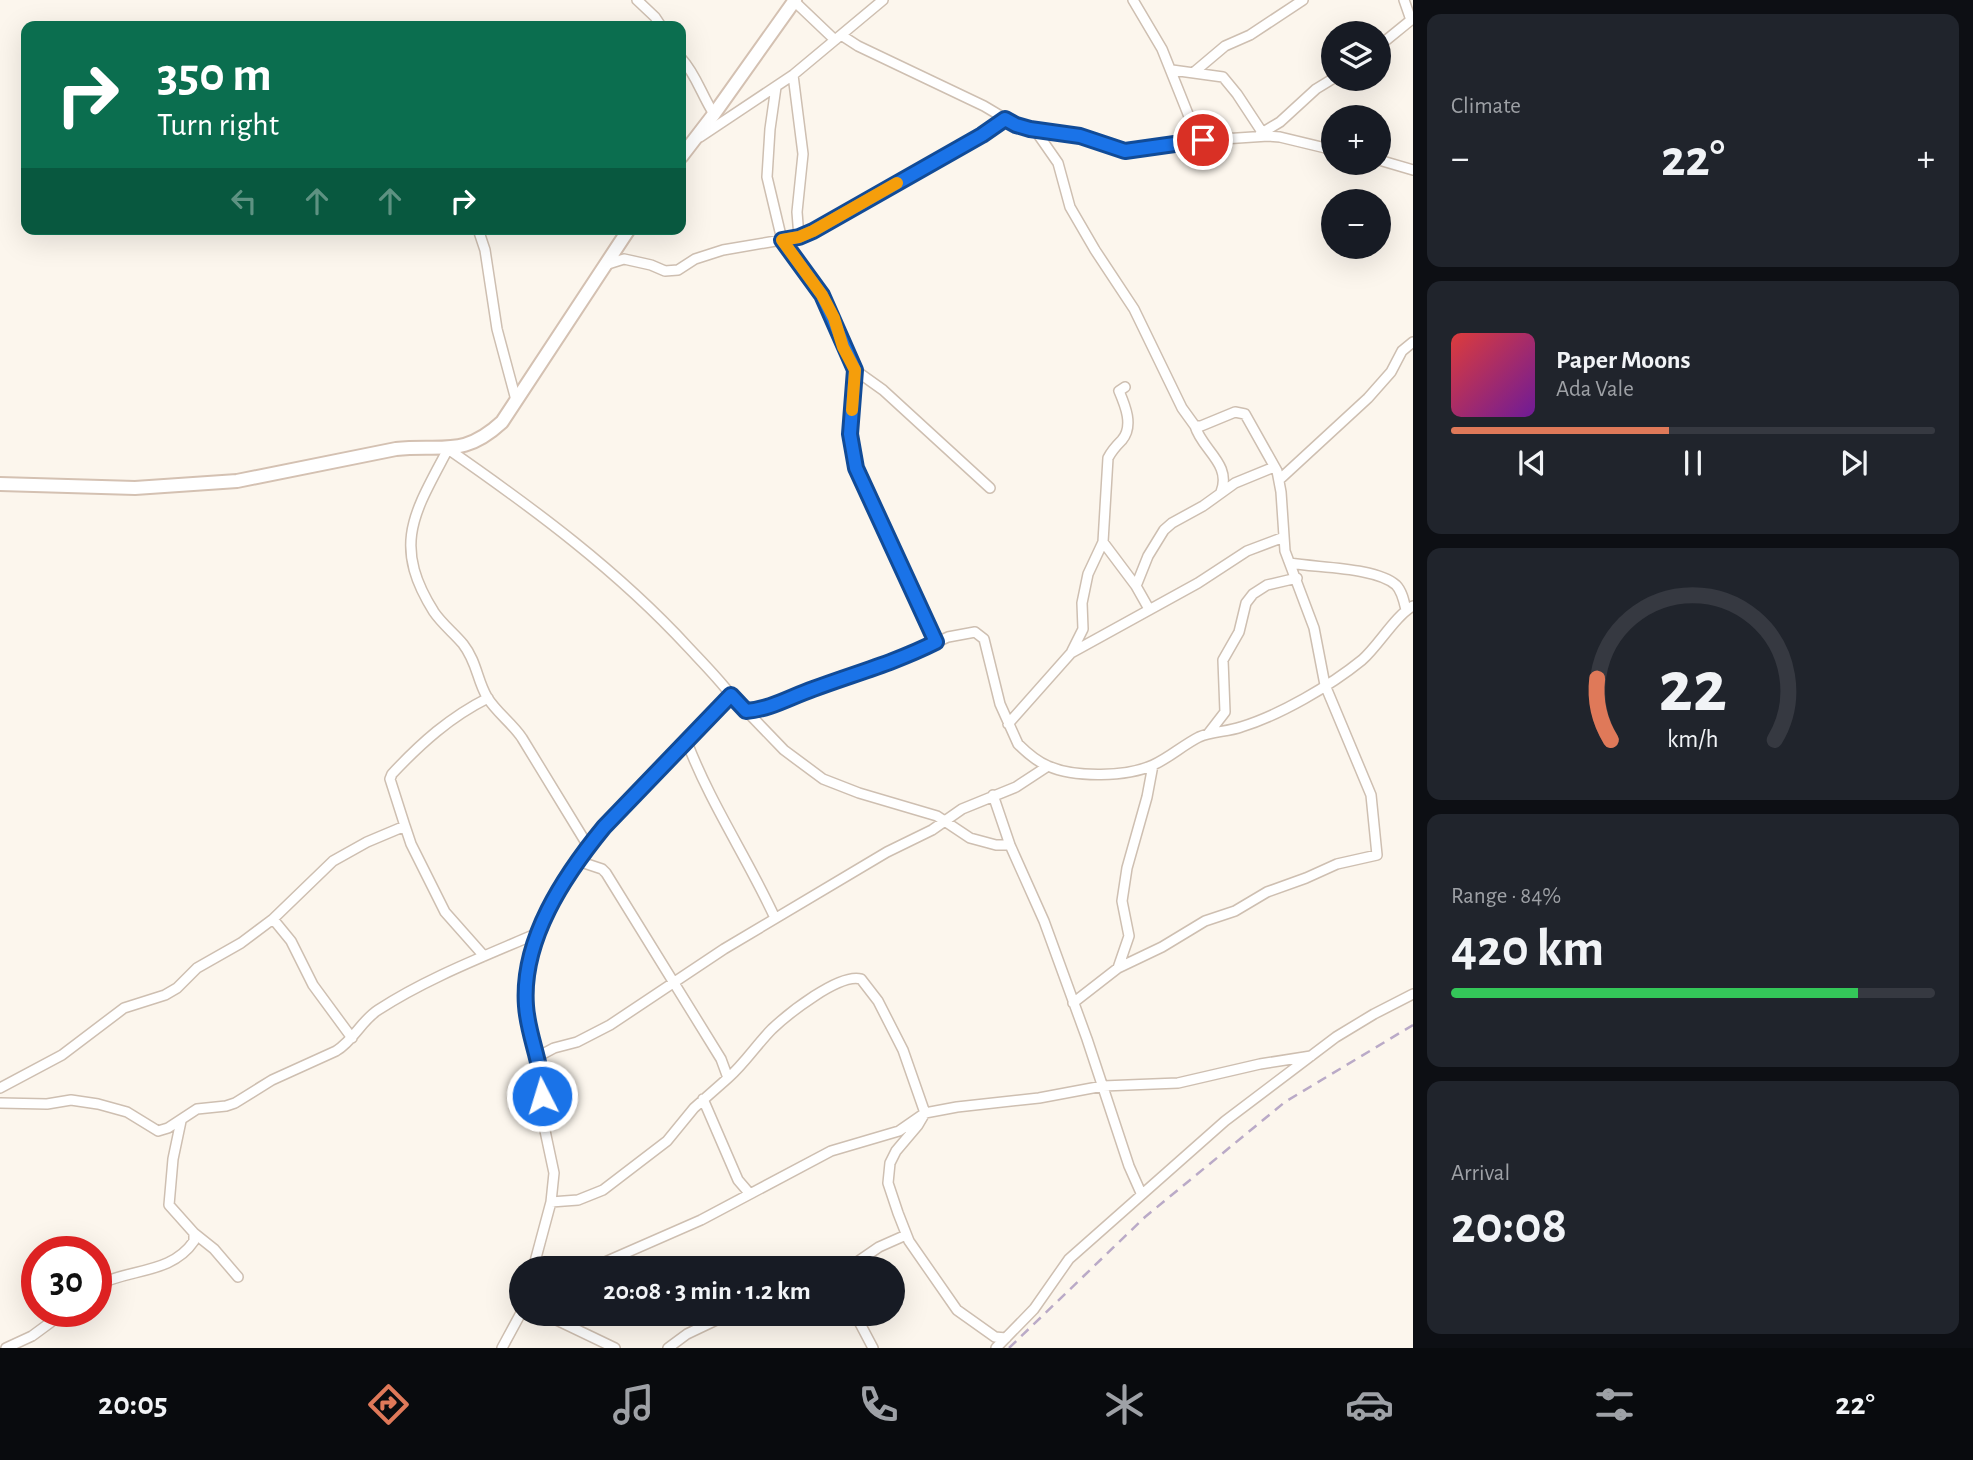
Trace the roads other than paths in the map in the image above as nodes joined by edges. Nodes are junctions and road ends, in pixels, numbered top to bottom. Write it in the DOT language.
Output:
graph roads {
  1 [pos="637,0"];
  2 [pos="883,0"];
  3 [pos="1133,0"];
  4 [pos="1303,0"];
  5 [pos="1405,0"];
  6 [pos="795,1"];
  7 [pos="658,21"];
  8 [pos="1391,36"];
  9 [pos="838,38"];
  10 [pos="686,64"];
  11 [pos="1172,70"];
  12 [pos="1193,73"];
  13 [pos="793,75"];
  14 [pos="1321,86"];
  15 [pos="776,87"];
  16 [pos="714,114"];
  17 [pos="1005,119"];
  18 [pos="1035,130"];
  19 [pos="1258,135"];
  20 [pos="1203,140"];
  21 [pos="1321,147"];
  22 [pos="686,151"];
  23 [pos="686,151"];
  24 [pos="1391,164"];
  25 [pos="1413,170"];
  26 [pos="480,235"];
  27 [pos="625,235"];
  28 [pos="799,237"];
  29 [pos="782,240"];
  30 [pos="605,265"];
  31 [pos="1413,342"];
  32 [pos="855,370"];
  33 [pos="1125,387"];
  34 [pos="516,400"];
  35 [pos="1195,426"];
  36 [pos="448,449"];
  37 [pos="1274,467"];
  38 [pos="1279,480"];
  39 [pos="0,484"];
  40 [pos="990,488"];
  41 [pos="1220,495"];
  42 [pos="1284,537"];
  43 [pos="1103,542"];
  44 [pos="1290,563"];
  45 [pos="1297,578"];
  46 [pos="1136,586"];
  47 [pos="1409,608"];
  48 [pos="1149,609"];
  49 [pos="936,642"];
  50 [pos="1071,653"];
  51 [pos="1325,685"];
  52 [pos="731,695"];
  53 [pos="488,698"];
  54 [pos="746,711"];
  55 [pos="1008,724"];
  56 [pos="1208,734"];
  57 [pos="687,742"];
  58 [pos="1153,765"];
  59 [pos="1048,766"];
  60 [pos="993,795"];
  61 [pos="945,821"];
  62 [pos="405,826"];
  63 [pos="1010,845"];
  64 [pos="588,846"];
  65 [pos="578,861"];
  66 [pos="775,918"];
  67 [pos="273,919"];
  68 [pos="538,933"];
  69 [pos="484,956"];
  70 [pos="1118,968"];
  71 [pos="675,984"];
  72 [pos="1413,994"];
  73 [pos="1073,1003"];
  74 [pos="352,1038"];
  75 [pos="539,1056"];
  76 [pos="1311,1056"];
  77 [pos="728,1078"];
  78 [pos="1103,1086"];
  79 [pos="0,1088"];
  80 [pos="703,1100"];
  81 [pos="0,1103"];
  82 [pos="925,1113"];
  83 [pos="181,1121"];
  84 [pos="1141,1193"];
  85 [pos="750,1194"];
  86 [pos="551,1202"];
  87 [pos="194,1233"];
  88 [pos="906,1235"];
  89 [pos="536,1256"];
  90 [pos="620,1256"];
  91 [pos="866,1256"];
  92 [pos="112,1278"];
  93 [pos="238,1278"];
  94 [pos="514,1326"];
  95 [pos="569,1326"];
  96 [pos="704,1326"];
  97 [pos="861,1326"];
  98 [pos="44,1327"];
  99 [pos="1006,1338"];
  100 [pos="6,1348"];
  101 [pos="502,1348"];
  102 [pos="615,1348"];
  103 [pos="668,1348"];
  104 [pos="873,1348"];
  105 [pos="996,1348"];
  1 -- 7 [label="street"];
  2 -- 9 [label="street"];
  3 -- 11 [label="street"];
  4 -- 12 [label="street"];
  5 -- 8 [label="street"];
  6 -- 9 [label="street"];
  6 -- 16 [label="street"];
  9 -- 13 [label="street"];
  9 -- 17 [label="street"];
  10 -- 16 [label="street"];
  11 -- 12 [label="street"];
  11 -- 20 [label="street"];
  12 -- 19 [label="street"];
  13 -- 15 [label="street"];
  13 -- 28 [label="street"];
  14 -- 19 [label="street"];
  15 -- 23 [label="street"];
  15 -- 29 [label="street"];
  16 -- 22 [label="street"];
  17 -- 18 [label="street"];
  17 -- 28 [label="street"];
  18 -- 20 [label="street"];
  18 -- 35 [label="street"];
  19 -- 20 [label="street"];
  19 -- 21 [label="street"];
  24 -- 25 [label="street"];
  26 -- 34 [label="street"];
  27 -- 30 [label="street"];
  28 -- 29 [label="street"];
  29 -- 30 [label="street"];
  29 -- 32 [label="street"];
  30 -- 34 [label="street"];
  31 -- 38 [label="street"];
  32 -- 40 [label="street"];
  32 -- 49 [label="street"];
  33 -- 43 [label="street"];
  34 -- 36 [label="street"];
  35 -- 37 [label="street"];
  35 -- 41 [label="street"];
  36 -- 39 [label="street"];
  36 -- 52 [label="street"];
  36 -- 53 [label="street"];
  37 -- 38 [label="street"];
  37 -- 41 [label="street"];
  38 -- 42 [label="street"];
  41 -- 46 [label="street"];
  42 -- 44 [label="street"];
  42 -- 48 [label="street"];
  43 -- 46 [label="street"];
  43 -- 50 [label="street"];
  44 -- 45 [label="street"];
  44 -- 47 [label="street"];
  45 -- 51 [label="street"];
  45 -- 56 [label="street"];
  46 -- 48 [label="street"];
  47 -- 51 [label="street"];
  48 -- 50 [label="street"];
  49 -- 54 [label="street"];
  49 -- 55 [label="street"];
  50 -- 55 [label="street"];
  51 -- 56 [label="street"];
  51 -- 70 [label="street"];
  52 -- 54 [label="street"];
  52 -- 57 [label="street"];
  53 -- 62 [label="street"];
  53 -- 64 [label="street"];
  54 -- 61 [label="street"];
  55 -- 59 [label="street"];
  56 -- 58 [label="street"];
  57 -- 64 [label="street"];
  57 -- 66 [label="street"];
  58 -- 59 [label="street"];
  58 -- 70 [label="street"];
  59 -- 60 [label="street"];
  60 -- 61 [label="street"];
  60 -- 63 [label="street"];
  61 -- 63 [label="street"];
  61 -- 66 [label="street"];
  62 -- 67 [label="street"];
  62 -- 69 [label="street"];
  63 -- 73 [label="street"];
  64 -- 65 [label="street"];
  65 -- 68 [label="street"];
  65 -- 71 [label="street"];
  66 -- 71 [label="street"];
  67 -- 74 [label="street"];
  67 -- 79 [label="street"];
  68 -- 69 [label="street"];
  68 -- 75 [label="street"];
  69 -- 74 [label="street"];
  70 -- 73 [label="street"];
  71 -- 75 [label="street"];
  71 -- 77 [label="street"];
  72 -- 76 [label="street"];
  73 -- 78 [label="street"];
  74 -- 83 [label="street"];
  75 -- 86 [label="street"];
  76 -- 78 [label="street"];
  76 -- 84 [label="street"];
  77 -- 80 [label="street"];
  77 -- 82 [label="street"];
  78 -- 82 [label="street"];
  78 -- 84 [label="street"];
  80 -- 85 [label="street"];
  80 -- 86 [label="street"];
  81 -- 83 [label="street"];
  82 -- 85 [label="street"];
  82 -- 88 [label="street"];
  83 -- 87 [label="street"];
  84 -- 99 [label="street"];
  85 -- 90 [label="street"];
  86 -- 89 [label="street"];
  87 -- 92 [label="street"];
  87 -- 93 [label="street"];
  88 -- 91 [label="street"];
  88 -- 99 [label="street"];
  94 -- 101 [label="street"];
  95 -- 102 [label="street"];
  96 -- 103 [label="street"];
  97 -- 104 [label="street"];
  98 -- 100 [label="street"];
  99 -- 105 [label="street"];
}
